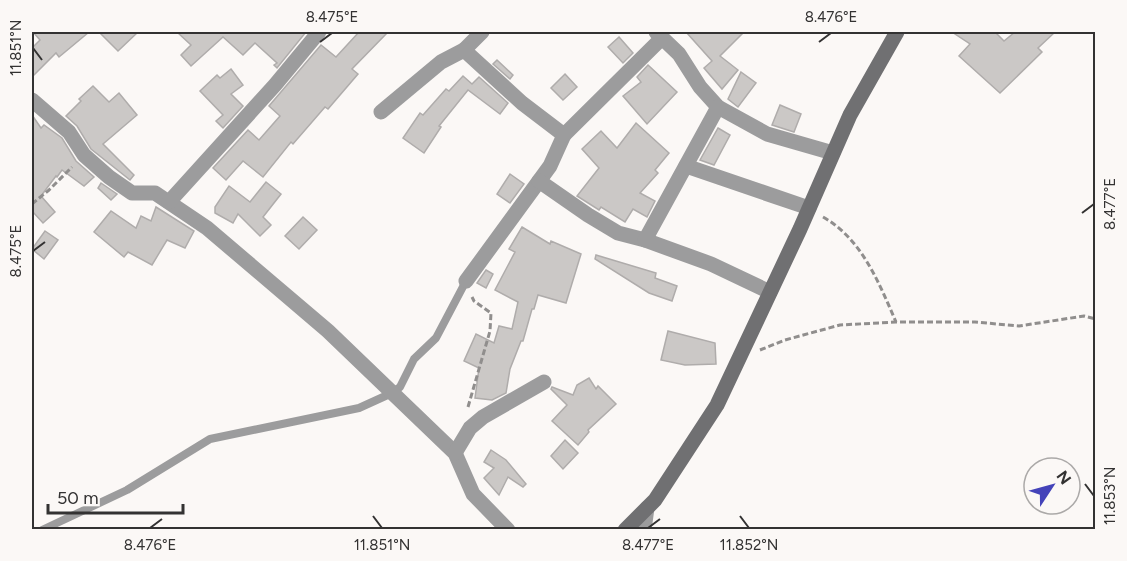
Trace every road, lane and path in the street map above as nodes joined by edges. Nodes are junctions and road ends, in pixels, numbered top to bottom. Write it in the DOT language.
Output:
graph roads {
  1 [pos="319,32"];
  2 [pos="482,32"];
  3 [pos="897,32"];
  4 [pos="659,34"];
  5 [pos="464,50"];
  6 [pos="32,100"];
  7 [pos="718,106"];
  8 [pos="381,112"];
  9 [pos="564,135"];
  10 [pos="833,153"];
  11 [pos="84,155"];
  12 [pos="686,166"];
  13 [pos="539,181"];
  14 [pos="169,202"];
  15 [pos="32,204"];
  16 [pos="809,208"];
  17 [pos="645,240"];
  18 [pos="466,281"];
  19 [pos="770,292"];
  20 [pos="1095,319"];
  21 [pos="896,321"];
  22 [pos="739,358"];
  23 [pos="544,382"];
  24 [pos="392,393"];
  25 [pos="468,408"];
  26 [pos="454,453"];
  27 [pos="647,508"];
  28 [pos="42,530"];
  29 [pos="508,530"];
  30 [pos="625,530"];
  31 [pos="644,530"];
  1 -- 14 [label="street"];
  2 -- 5 [label="street"];
  3 -- 10 [label="main road"];
  4 -- 7 [label="street"];
  4 -- 9 [label="street"];
  5 -- 8 [label="street"];
  5 -- 9 [label="street"];
  6 -- 11 [label="street"];
  7 -- 10 [label="street"];
  7 -- 12 [label="street"];
  9 -- 13 [label="street"];
  10 -- 16 [label="main road"];
  11 -- 14 [label="street"];
  11 -- 15 [label="path"];
  12 -- 16 [label="street"];
  12 -- 17 [label="street"];
  13 -- 17 [label="street"];
  13 -- 18 [label="street"];
  14 -- 24 [label="street"];
  16 -- 19 [label="main road"];
  16 -- 21 [label="path"];
  17 -- 19 [label="street"];
  18 -- 24 [label="lane"];
  18 -- 25 [label="path"];
  19 -- 22 [label="main road"];
  20 -- 21 [label="path"];
  21 -- 22 [label="path"];
  22 -- 27 [label="main road"];
  23 -- 26 [label="street"];
  24 -- 26 [label="street"];
  24 -- 28 [label="lane"];
  26 -- 29 [label="street"];
  27 -- 30 [label="main road"];
  27 -- 31 [label="street"];
}
